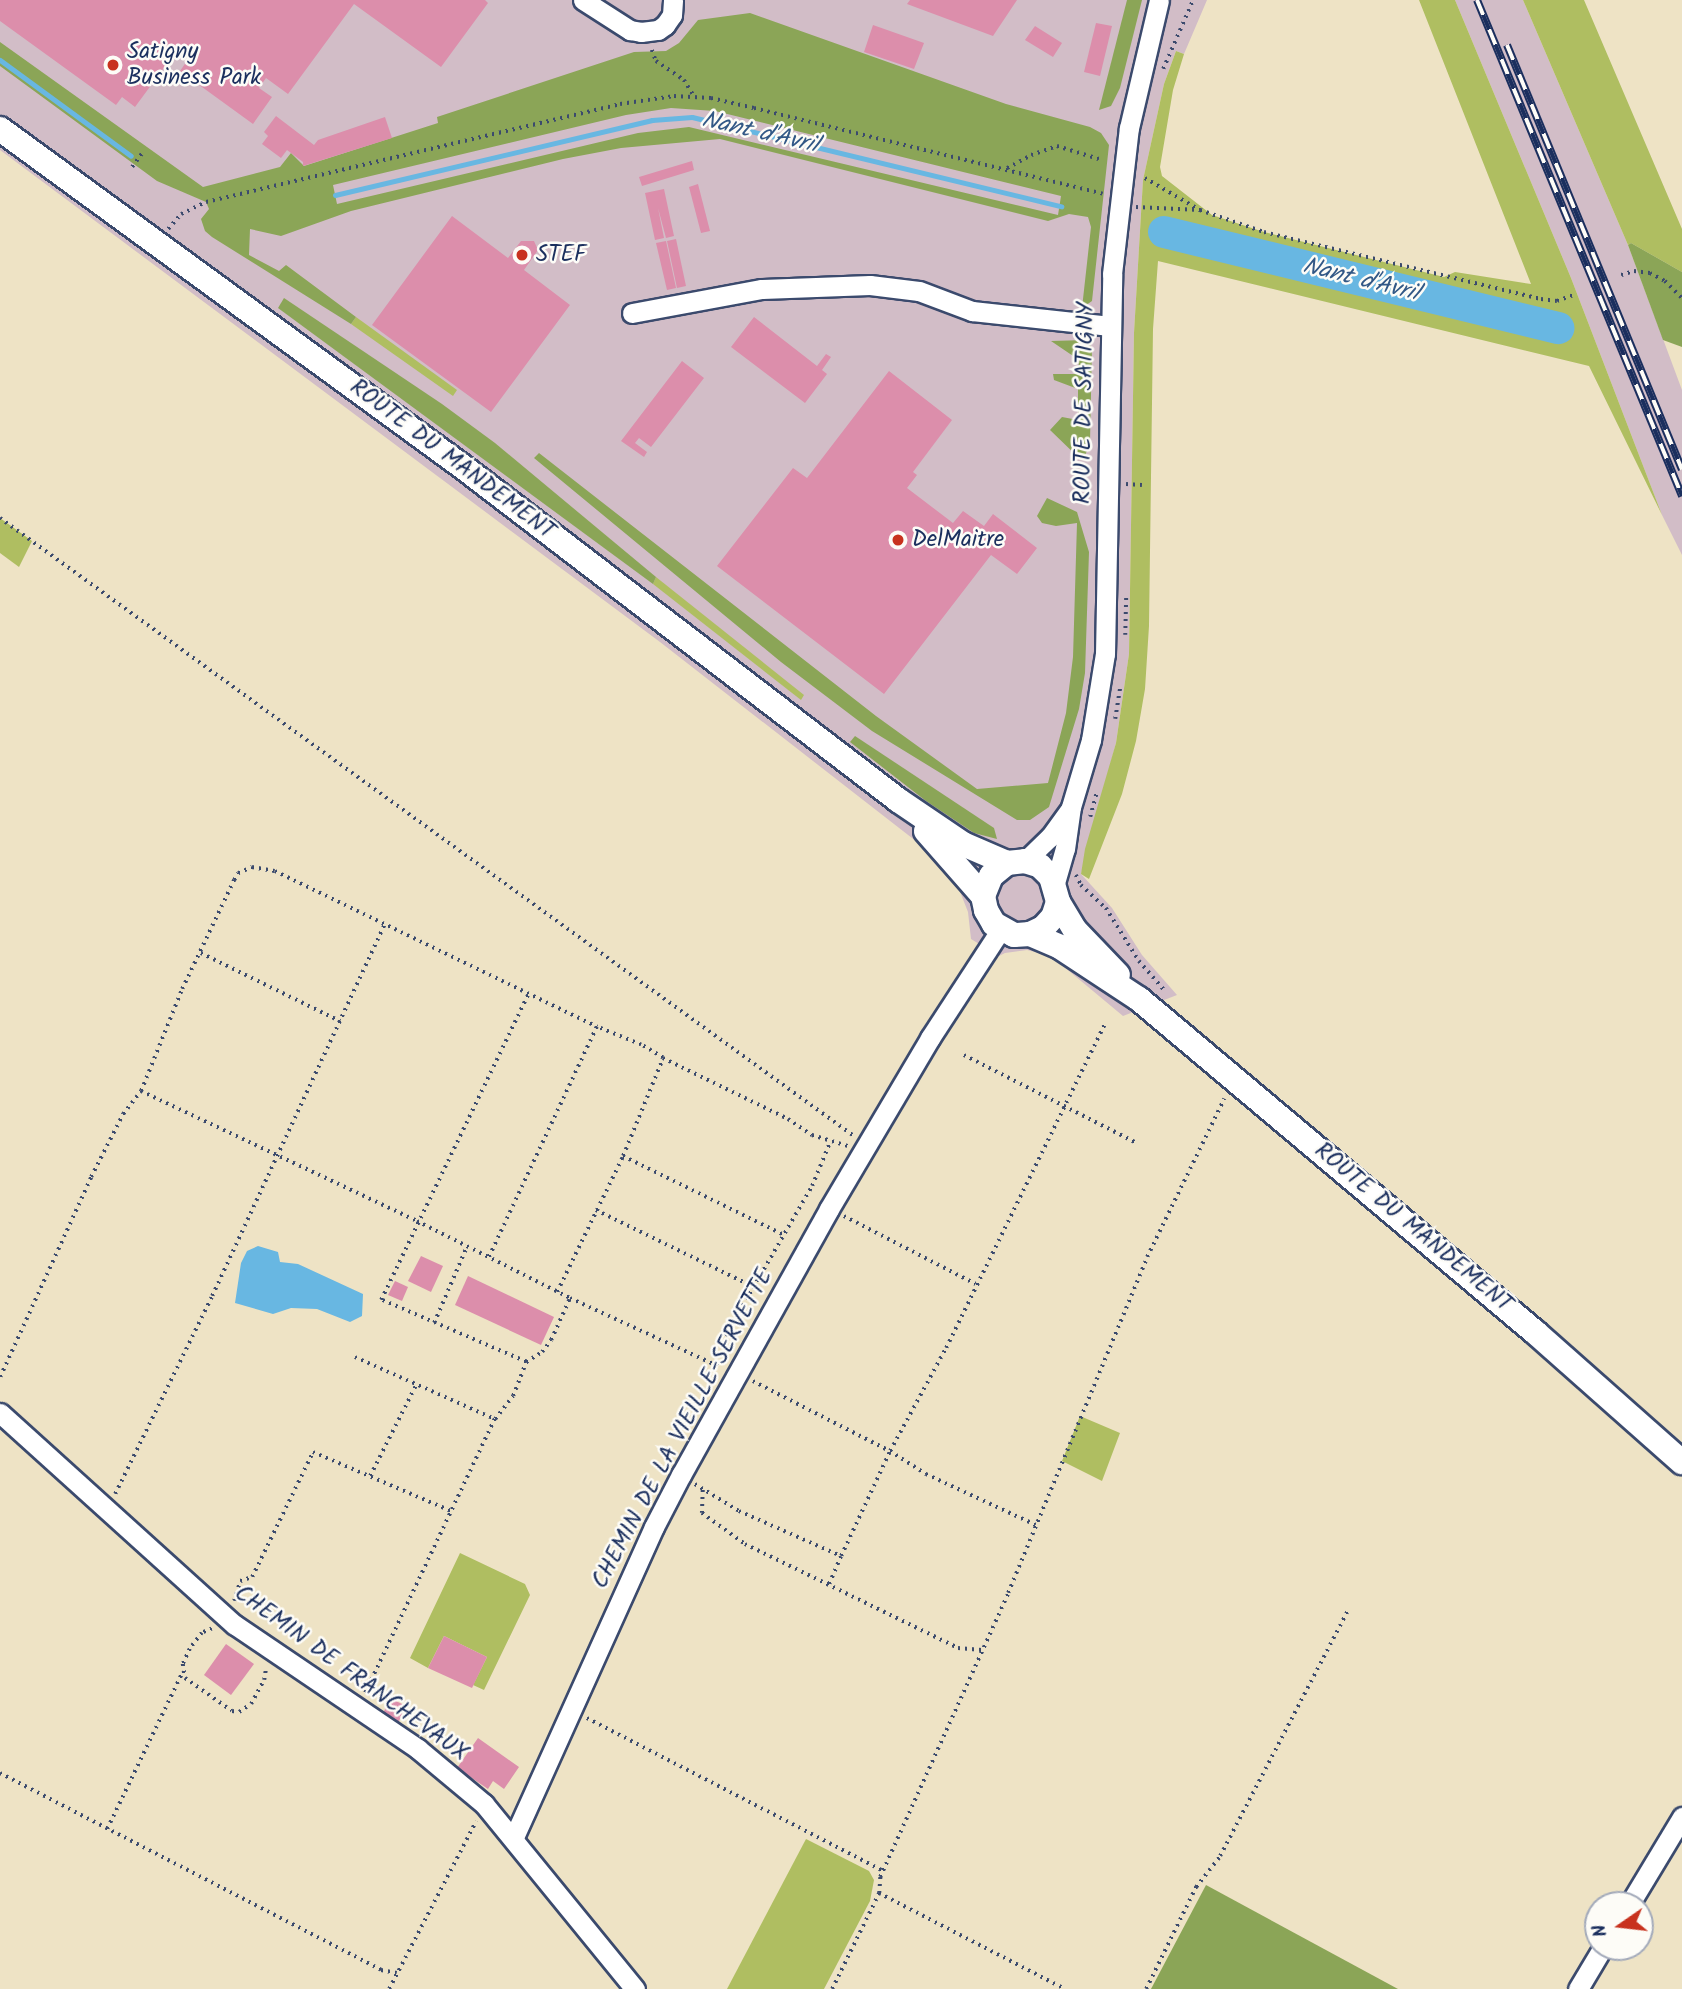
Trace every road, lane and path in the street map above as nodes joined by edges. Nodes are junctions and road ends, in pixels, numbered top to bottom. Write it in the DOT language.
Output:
graph roads {
  1 [pos="583,0"];
  2 [pos="673,0"];
  3 [pos="1159,0"];
  4 [pos="1193,0"];
  5 [pos="651,48"];
  6 [pos="1161,74"];
  7 [pos="694,96"];
  8 [pos="0,129"];
  9 [pos="143,152"];
  10 [pos="1099,159"];
  11 [pos="132,167"];
  12 [pos="1005,169"];
  13 [pos="1145,178"];
  14 [pos="1130,201"];
  15 [pos="1200,210"];
  16 [pos="181,214"];
  17 [pos="1134,214"];
  18 [pos="1621,275"];
  19 [pos="1576,294"];
  20 [pos="1682,298"];
  21 [pos="632,313"];
  22 [pos="1110,326"];
  23 [pos="1125,471"];
  24 [pos="1125,497"];
  25 [pos="0,518"];
  26 [pos="1126,593"];
  27 [pos="1125,648"];
  28 [pos="1120,684"];
  29 [pos="1115,720"];
  30 [pos="1098,787"];
  31 [pos="898,800"];
  32 [pos="1071,807"];
  33 [pos="1088,823"];
  34 [pos="1016,862"];
  35 [pos="1076,867"];
  36 [pos="1056,893"];
  37 [pos="984,896"];
  38 [pos="385,924"];
  39 [pos="1001,929"];
  40 [pos="1030,934"];
  41 [pos="201,953"];
  42 [pos="529,993"];
  43 [pos="1172,998"];
  44 [pos="1139,999"];
  45 [pos="340,1021"];
  46 [pos="1104,1025"];
  47 [pos="597,1027"];
  48 [pos="964,1055"];
  49 [pos="663,1058"];
  50 [pos="1236,1080"];
  51 [pos="141,1091"];
  52 [pos="1066,1108"];
  53 [pos="830,1142"];
  54 [pos="1135,1142"];
  55 [pos="865,1149"];
  56 [pos="275,1155"];
  57 [pos="623,1156"];
  58 [pos="829,1209"];
  59 [pos="596,1210"];
  60 [pos="417,1222"];
  61 [pos="784,1235"];
  62 [pos="467,1247"];
  63 [pos="489,1258"];
  64 [pos="976,1284"];
  65 [pos="754,1287"];
  66 [pos="557,1292"];
  67 [pos="570,1298"];
  68 [pos="434,1323"];
  69 [pos="725,1336"];
  70 [pos="355,1357"];
  71 [pos="526,1362"];
  72 [pos="737,1373"];
  73 [pos="0,1377"];
  74 [pos="416,1385"];
  75 [pos="0,1413"];
  76 [pos="495,1419"];
  77 [pos="890,1451"];
  78 [pos="1682,1462"];
  79 [pos="370,1476"];
  80 [pos="452,1511"];
  81 [pos="107,1512"];
  82 [pos="1036,1525"];
  83 [pos="841,1556"];
  84 [pos="829,1584"];
  85 [pos="1348,1610"];
  86 [pos="232,1622"];
  87 [pos="268,1647"];
  88 [pos="982,1650"];
  89 [pos="183,1671"];
  90 [pos="358,1708"];
  91 [pos="570,1709"];
  92 [pos="0,1773"];
  93 [pos="1682,1817"];
  94 [pos="473,1828"];
  95 [pos="107,1829"];
  96 [pos="514,1837"];
  97 [pos="883,1870"];
  98 [pos="1637,1891"];
  99 [pos="879,1893"];
  100 [pos="1595,1961"];
  101 [pos="397,1973"];
  102 [pos="389,1989"];
  103 [pos="635,1989"];
  104 [pos="832,1989"];
  105 [pos="1065,1989"];
  106 [pos="1146,1989"];
  107 [pos="1578,1989"];
  1 -- 2 [label="street"];
  3 -- 14 [label="street, ROUTE DE SATIGNY"];
  4 -- 6 [label="path"];
  5 -- 7 [label="path"];
  7 -- 12 [label="path"];
  7 -- 16 [label="path"];
  8 -- 31 [label="main road, ROUTE DU MANDEMENT"];
  9 -- 11 [label="path"];
  10 -- 12 [label="path"];
  12 -- 14 [label="path"];
  13 -- 15 [label="path"];
  14 -- 15 [label="path"];
  14 -- 17 [label="path"];
  14 -- 22 [label="street, ROUTE DE SATIGNY"];
  15 -- 19 [label="path"];
  18 -- 20 [label="path"];
  21 -- 22 [label="street"];
  22 -- 32 [label="street, ROUTE DE SATIGNY"];
  23 -- 24 [label="path"];
  25 -- 55 [label="path"];
  26 -- 27 [label="path"];
  28 -- 29 [label="path"];
  30 -- 33 [label="path"];
  31 -- 34 [label="main road, ROUTE DU MANDEMENT"];
  31 -- 37 [label="main road, ROUTE DU MANDEMENT"];
  32 -- 34 [label="street, ROUTE DE SATIGNY"];
  32 -- 36 [label="street, ROUTE DE SATIGNY"];
  34 -- 36 [label="main road"];
  34 -- 37 [label="main road"];
  35 -- 43 [label="path"];
  36 -- 40 [label="main road"];
  36 -- 44 [label="main road, ROUTE DU MANDEMENT"];
  37 -- 39 [label="main road"];
  38 -- 41 [label="path"];
  38 -- 42 [label="path"];
  38 -- 45 [label="path"];
  39 -- 40 [label="main road"];
  39 -- 55 [label="street, CHEMIN DE LA VIEILLE-SERVETTE"];
  40 -- 44 [label="main road, ROUTE DU MANDEMENT"];
  41 -- 45 [label="path"];
  41 -- 51 [label="path"];
  42 -- 47 [label="path"];
  42 -- 60 [label="path"];
  44 -- 50 [label="main road, ROUTE DU MANDEMENT"];
  45 -- 56 [label="path"];
  46 -- 52 [label="path"];
  47 -- 49 [label="path"];
  47 -- 63 [label="path"];
  48 -- 52 [label="path"];
  49 -- 53 [label="path"];
  49 -- 57 [label="path"];
  50 -- 78 [label="main road, ROUTE DU MANDEMENT"];
  50 -- 82 [label="path"];
  51 -- 56 [label="path"];
  51 -- 73 [label="path"];
  52 -- 54 [label="path"];
  52 -- 64 [label="path"];
  53 -- 55 [label="path"];
  53 -- 61 [label="path"];
  55 -- 58 [label="street, CHEMIN DE LA VIEILLE-SERVETTE"];
  56 -- 60 [label="path"];
  56 -- 81 [label="path"];
  57 -- 59 [label="path"];
  57 -- 61 [label="path"];
  58 -- 64 [label="path"];
  58 -- 72 [label="street, CHEMIN DE LA VIEILLE-SERVETTE"];
  59 -- 65 [label="path"];
  59 -- 66 [label="path"];
  60 -- 62 [label="path"];
  60 -- 68 [label="path"];
  61 -- 65 [label="path"];
  62 -- 63 [label="path"];
  62 -- 68 [label="path"];
  63 -- 66 [label="path"];
  64 -- 77 [label="path"];
  65 -- 69 [label="path"];
  66 -- 67 [label="path"];
  67 -- 71 [label="path"];
  67 -- 72 [label="path"];
  68 -- 71 [label="path"];
  70 -- 74 [label="path"];
  71 -- 76 [label="path"];
  72 -- 77 [label="path"];
  72 -- 91 [label="street, CHEMIN DE LA VIEILLE-SERVETTE"];
  74 -- 76 [label="path"];
  74 -- 79 [label="path"];
  75 -- 81 [label="street, CHEMIN DE FRANCHEVAUX"];
  76 -- 80 [label="path"];
  77 -- 82 [label="path"];
  77 -- 83 [label="path"];
  79 -- 80 [label="path"];
  79 -- 86 [label="path"];
  80 -- 90 [label="path"];
  81 -- 86 [label="street, CHEMIN DE FRANCHEVAUX"];
  82 -- 88 [label="path"];
  83 -- 84 [label="path"];
  83 -- 84 [label="path"];
  84 -- 88 [label="path"];
  85 -- 106 [label="path"];
  86 -- 87 [label="street, CHEMIN DE FRANCHEVAUX"];
  86 -- 89 [label="path"];
  87 -- 89 [label="path"];
  87 -- 90 [label="street, CHEMIN DE FRANCHEVAUX"];
  88 -- 97 [label="path"];
  89 -- 95 [label="path"];
  90 -- 96 [label="street, CHEMIN DE FRANCHEVAUX"];
  91 -- 96 [label="street, CHEMIN DE LA VIEILLE-SERVETTE"];
  91 -- 97 [label="path"];
  92 -- 95 [label="path"];
  93 -- 98 [label="street"];
  94 -- 101 [label="path"];
  95 -- 101 [label="path"];
  96 -- 103 [label="street"];
  97 -- 99 [label="path"];
  99 -- 104 [label="path"];
  99 -- 105 [label="path"];
  100 -- 107 [label="street"];
  101 -- 102 [label="path"];
}
